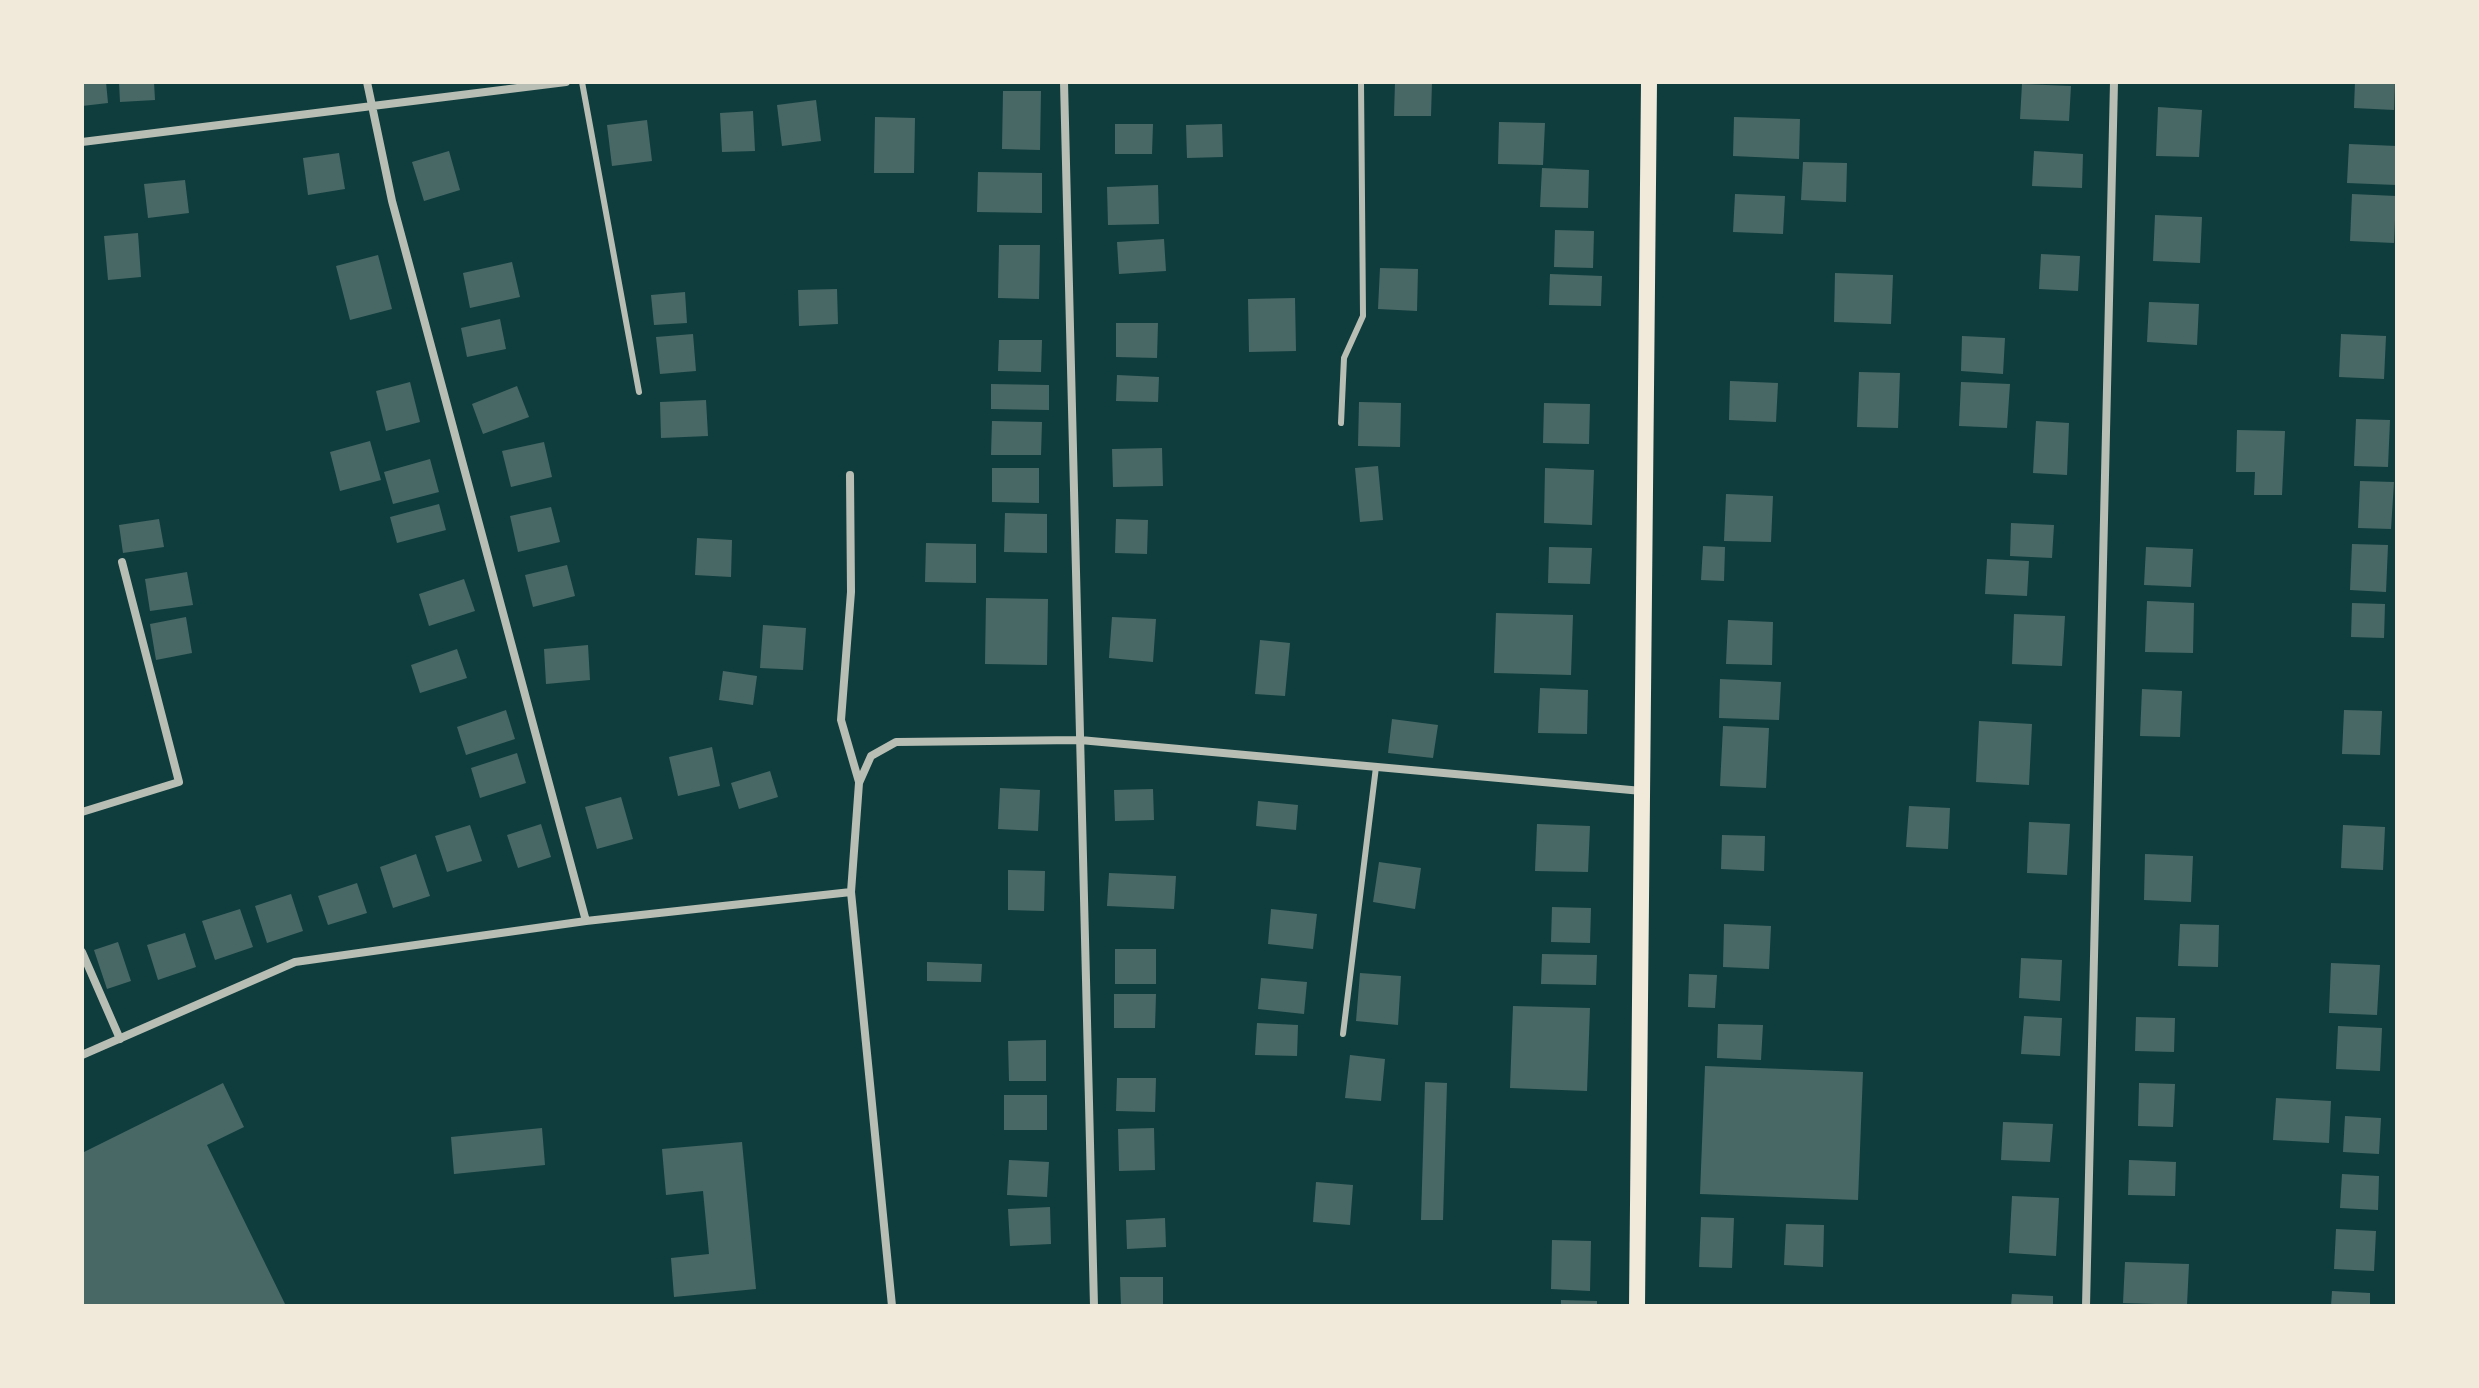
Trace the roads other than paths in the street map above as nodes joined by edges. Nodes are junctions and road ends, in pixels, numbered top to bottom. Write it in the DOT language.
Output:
graph roads {
  1 [pos="367,82"];
  2 [pos="566,82"];
  3 [pos="582,82"];
  4 [pos="1064,82"];
  5 [pos="1361,82"];
  6 [pos="1649,82"];
  7 [pos="2114,82"];
  8 [pos="370,105"];
  9 [pos="82,142"];
  10 [pos="639,392"];
  11 [pos="1341,423"];
  12 [pos="850,475"];
  13 [pos="122,562"];
  14 [pos="1080,740"];
  15 [pos="1376,767"];
  16 [pos="859,783"];
  17 [pos="1642,791"];
  18 [pos="82,812"];
  19 [pos="851,892"];
  20 [pos="586,921"];
  21 [pos="82,952"];
  22 [pos="1343,1034"];
  23 [pos="120,1039"];
  24 [pos="82,1055"];
  25 [pos="892,1306"];
  26 [pos="1094,1306"];
  27 [pos="1637,1306"];
  28 [pos="2086,1306"];
  1 -- 8 [label="street"];
  2 -- 8 [label="street"];
  3 -- 10 [label="lane"];
  4 -- 14 [label="street"];
  5 -- 11 [label="lane"];
  6 -- 17 [label="main road"];
  7 -- 28 [label="street"];
  8 -- 9 [label="street"];
  8 -- 20 [label="street"];
  12 -- 16 [label="street"];
  13 -- 18 [label="street"];
  14 -- 15 [label="street"];
  14 -- 16 [label="street"];
  14 -- 26 [label="street"];
  15 -- 17 [label="street"];
  15 -- 22 [label="lane"];
  16 -- 19 [label="street"];
  17 -- 27 [label="main road"];
  19 -- 20 [label="street"];
  19 -- 25 [label="street"];
  20 -- 23 [label="street"];
  21 -- 23 [label="street"];
  23 -- 24 [label="street"];
}
